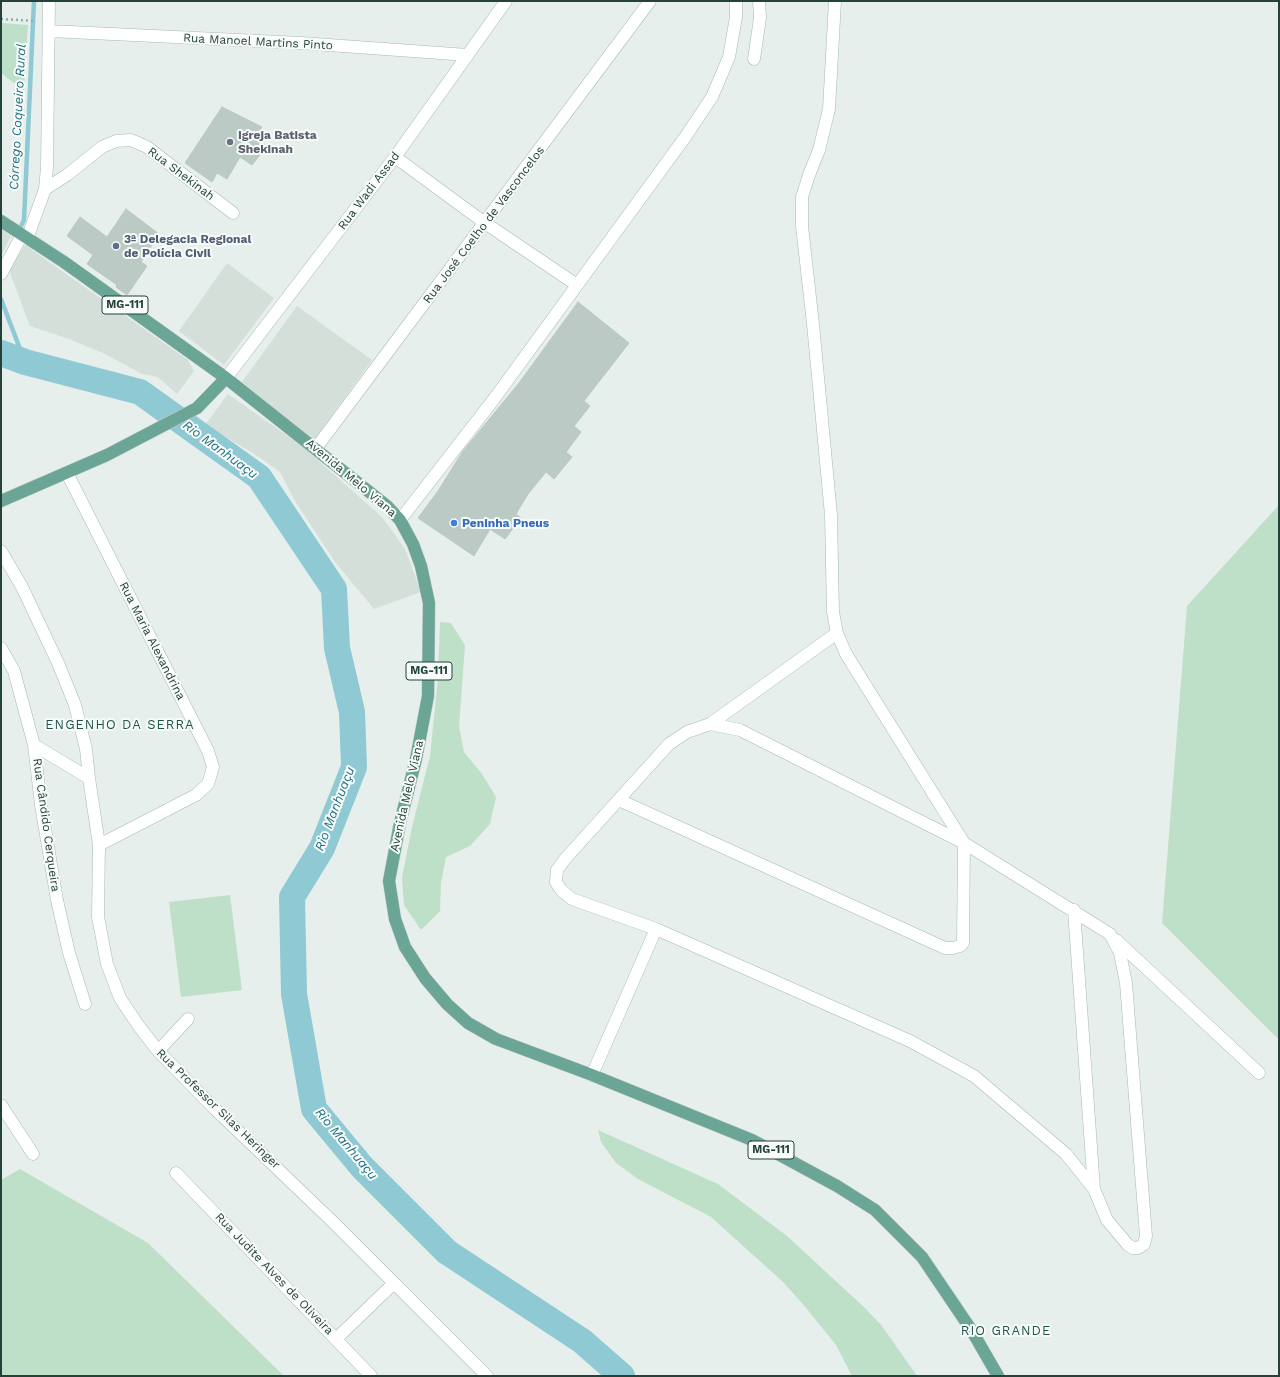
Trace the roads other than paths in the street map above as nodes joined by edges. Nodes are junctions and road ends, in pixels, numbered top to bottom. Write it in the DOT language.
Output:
graph roads {
  1 [pos="49,1"];
  2 [pos="506,1"];
  3 [pos="650,1"];
  4 [pos="736,1"];
  5 [pos="759,1"];
  6 [pos="835,1"];
  7 [pos="48,31"];
  8 [pos="468,55"];
  9 [pos="754,59"];
  10 [pos="394,157"];
  11 [pos="44,189"];
  12 [pos="233,213"];
  13 [pos="6,224"];
  14 [pos="485,224"];
  15 [pos="24,237"];
  16 [pos="1,274"];
  17 [pos="577,285"];
  18 [pos="226,378"];
  19 [pos="316,448"];
  20 [pos="67,473"];
  21 [pos="1,501"];
  22 [pos="400,520"];
  23 [pos="1,551"];
  24 [pos="837,632"];
  25 [pos="1,648"];
  26 [pos="710,724"];
  27 [pos="34,745"];
  28 [pos="89,778"];
  29 [pos="619,800"];
  30 [pos="964,843"];
  31 [pos="99,846"];
  32 [pos="1074,910"];
  33 [pos="656,929"];
  34 [pos="1110,934"];
  35 [pos="85,1004"];
  36 [pos="188,1019"];
  37 [pos="158,1051"];
  38 [pos="1259,1073"];
  39 [pos="592,1075"];
  40 [pos="1,1105"];
  41 [pos="33,1154"];
  42 [pos="176,1173"];
  43 [pos="1094,1189"];
  44 [pos="394,1283"];
  45 [pos="336,1339"];
  46 [pos="371,1376"];
  47 [pos="487,1376"];
  48 [pos="998,1376"];
  1 -- 7 [label="street"];
  2 -- 8 [label="street, Rua Wadi Assad"];
  3 -- 14 [label="street, Rua José Coelho de Vasconcelos"];
  4 -- 17 [label="street"];
  5 -- 9 [label="street"];
  6 -- 24 [label="street"];
  7 -- 8 [label="street, Rua Manoel Martins Pinto"];
  7 -- 11 [label="street"];
  8 -- 10 [label="street, Rua Wadi Assad"];
  10 -- 14 [label="street"];
  10 -- 18 [label="street, Rua Wadi Assad"];
  11 -- 12 [label="street, Rua Shekinah"];
  11 -- 15 [label="street"];
  13 -- 15 [label="main road, Avenida Melo Viana / MG-111"];
  14 -- 17 [label="street"];
  14 -- 19 [label="street, Rua José Coelho de Vasconcelos"];
  15 -- 16 [label="street"];
  15 -- 18 [label="main road, Avenida Melo Viana / MG-111"];
  17 -- 22 [label="street"];
  18 -- 19 [label="main road, Avenida Melo Viana / MG-111"];
  18 -- 20 [label="main road"];
  19 -- 22 [label="main road, Avenida Melo Viana / MG-111"];
  20 -- 21 [label="main road"];
  20 -- 31 [label="street, Rua Maria Alexandrina"];
  22 -- 39 [label="main road, Avenida Melo Viana / MG-111"];
  23 -- 28 [label="street, Rua Professor Silas Heringer"];
  24 -- 26 [label="street"];
  24 -- 30 [label="street"];
  25 -- 27 [label="street, Rua Cândido Cerqueira"];
  26 -- 29 [label="street"];
  26 -- 30 [label="street"];
  27 -- 28 [label="street"];
  27 -- 35 [label="street, Rua Cândido Cerqueira"];
  28 -- 31 [label="street, Rua Professor Silas Heringer"];
  29 -- 30 [label="street"];
  29 -- 33 [label="street"];
  30 -- 32 [label="street"];
  31 -- 37 [label="street, Rua Professor Silas Heringer"];
  32 -- 34 [label="street"];
  32 -- 43 [label="street"];
  33 -- 39 [label="street"];
  33 -- 43 [label="street"];
  34 -- 38 [label="street"];
  34 -- 43 [label="street"];
  36 -- 37 [label="street"];
  37 -- 44 [label="street, Rua Professor Silas Heringer"];
  39 -- 48 [label="main road, MG-111"];
  40 -- 41 [label="street"];
  42 -- 45 [label="street, Rua Judite Alves de Oliveira"];
  44 -- 45 [label="street"];
  44 -- 47 [label="street, Rua Professor Silas Heringer"];
  45 -- 46 [label="street, Rua Judite Alves de Oliveira"];
}
